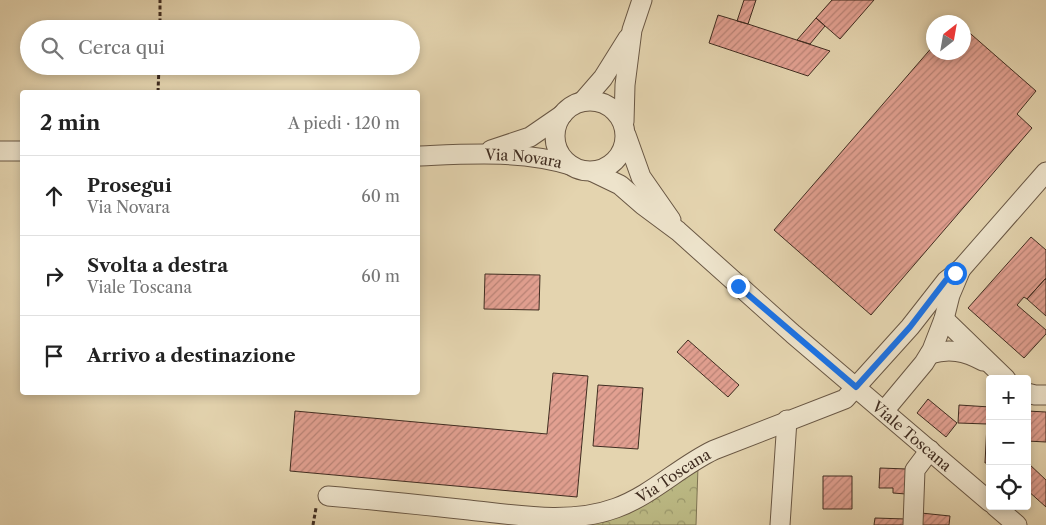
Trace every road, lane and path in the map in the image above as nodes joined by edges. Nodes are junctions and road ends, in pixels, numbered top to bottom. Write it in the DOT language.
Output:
graph roads {
  1 [pos="160,0"];
  2 [pos="642,0"];
  3 [pos="160,20"];
  4 [pos="632,30"];
  5 [pos="159,75"];
  6 [pos="158,90"];
  7 [pos="583,101"];
  8 [pos="562,115"];
  9 [pos="625,128"];
  10 [pos="0,151"];
  11 [pos="20,151"];
  12 [pos="478,154"];
  13 [pos="420,156"];
  14 [pos="570,165"];
  15 [pos="593,172"];
  16 [pos="1046,172"];
  17 [pos="678,231"];
  18 [pos="961,269"];
  19 [pos="914,321"];
  20 [pos="941,327"];
  21 [pos="930,354"];
  22 [pos="991,365"];
  23 [pos="1002,375"];
  24 [pos="856,387"];
  25 [pos="1031,394"];
  26 [pos="1046,395"];
  27 [pos="884,411"];
  28 [pos="787,420"];
  29 [pos="930,450"];
  30 [pos="328,496"];
  31 [pos="986,499"];
  32 [pos="1000,510"];
  33 [pos="780,525"];
  34 [pos="913,525"];
  35 [pos="1017,525"];
  1 -- 3 [label="path"];
  2 -- 4 [label="street"];
  4 -- 7 [label="street"];
  4 -- 9 [label="street"];
  5 -- 6 [label="path"];
  7 -- 8 [label="street"];
  7 -- 9 [label="street"];
  8 -- 12 [label="street, Via Novara"];
  8 -- 14 [label="street"];
  9 -- 15 [label="street"];
  9 -- 17 [label="street, Viale Toscana"];
  10 -- 11 [label="street"];
  12 -- 13 [label="street, Via Novara"];
  12 -- 14 [label="street, Via Novara"];
  14 -- 15 [label="street"];
  15 -- 17 [label="street, Viale Toscana"];
  16 -- 18 [label="street"];
  17 -- 24 [label="street, Viale Toscana"];
  18 -- 19 [label="street"];
  18 -- 20 [label="street"];
  19 -- 20 [label="street"];
  19 -- 24 [label="street"];
  20 -- 21 [label="street"];
  20 -- 22 [label="street"];
  21 -- 22 [label="street"];
  21 -- 27 [label="street"];
  22 -- 23 [label="street"];
  24 -- 27 [label="street, Viale Toscana"];
  24 -- 28 [label="street, Via Toscana"];
  25 -- 26 [label="street"];
  27 -- 29 [label="street, Viale Toscana"];
  28 -- 30 [label="street, Via Toscana"];
  28 -- 33 [label="street"];
  29 -- 31 [label="street, Viale Toscana"];
  29 -- 34 [label="street"];
  32 -- 35 [label="street"];
}
